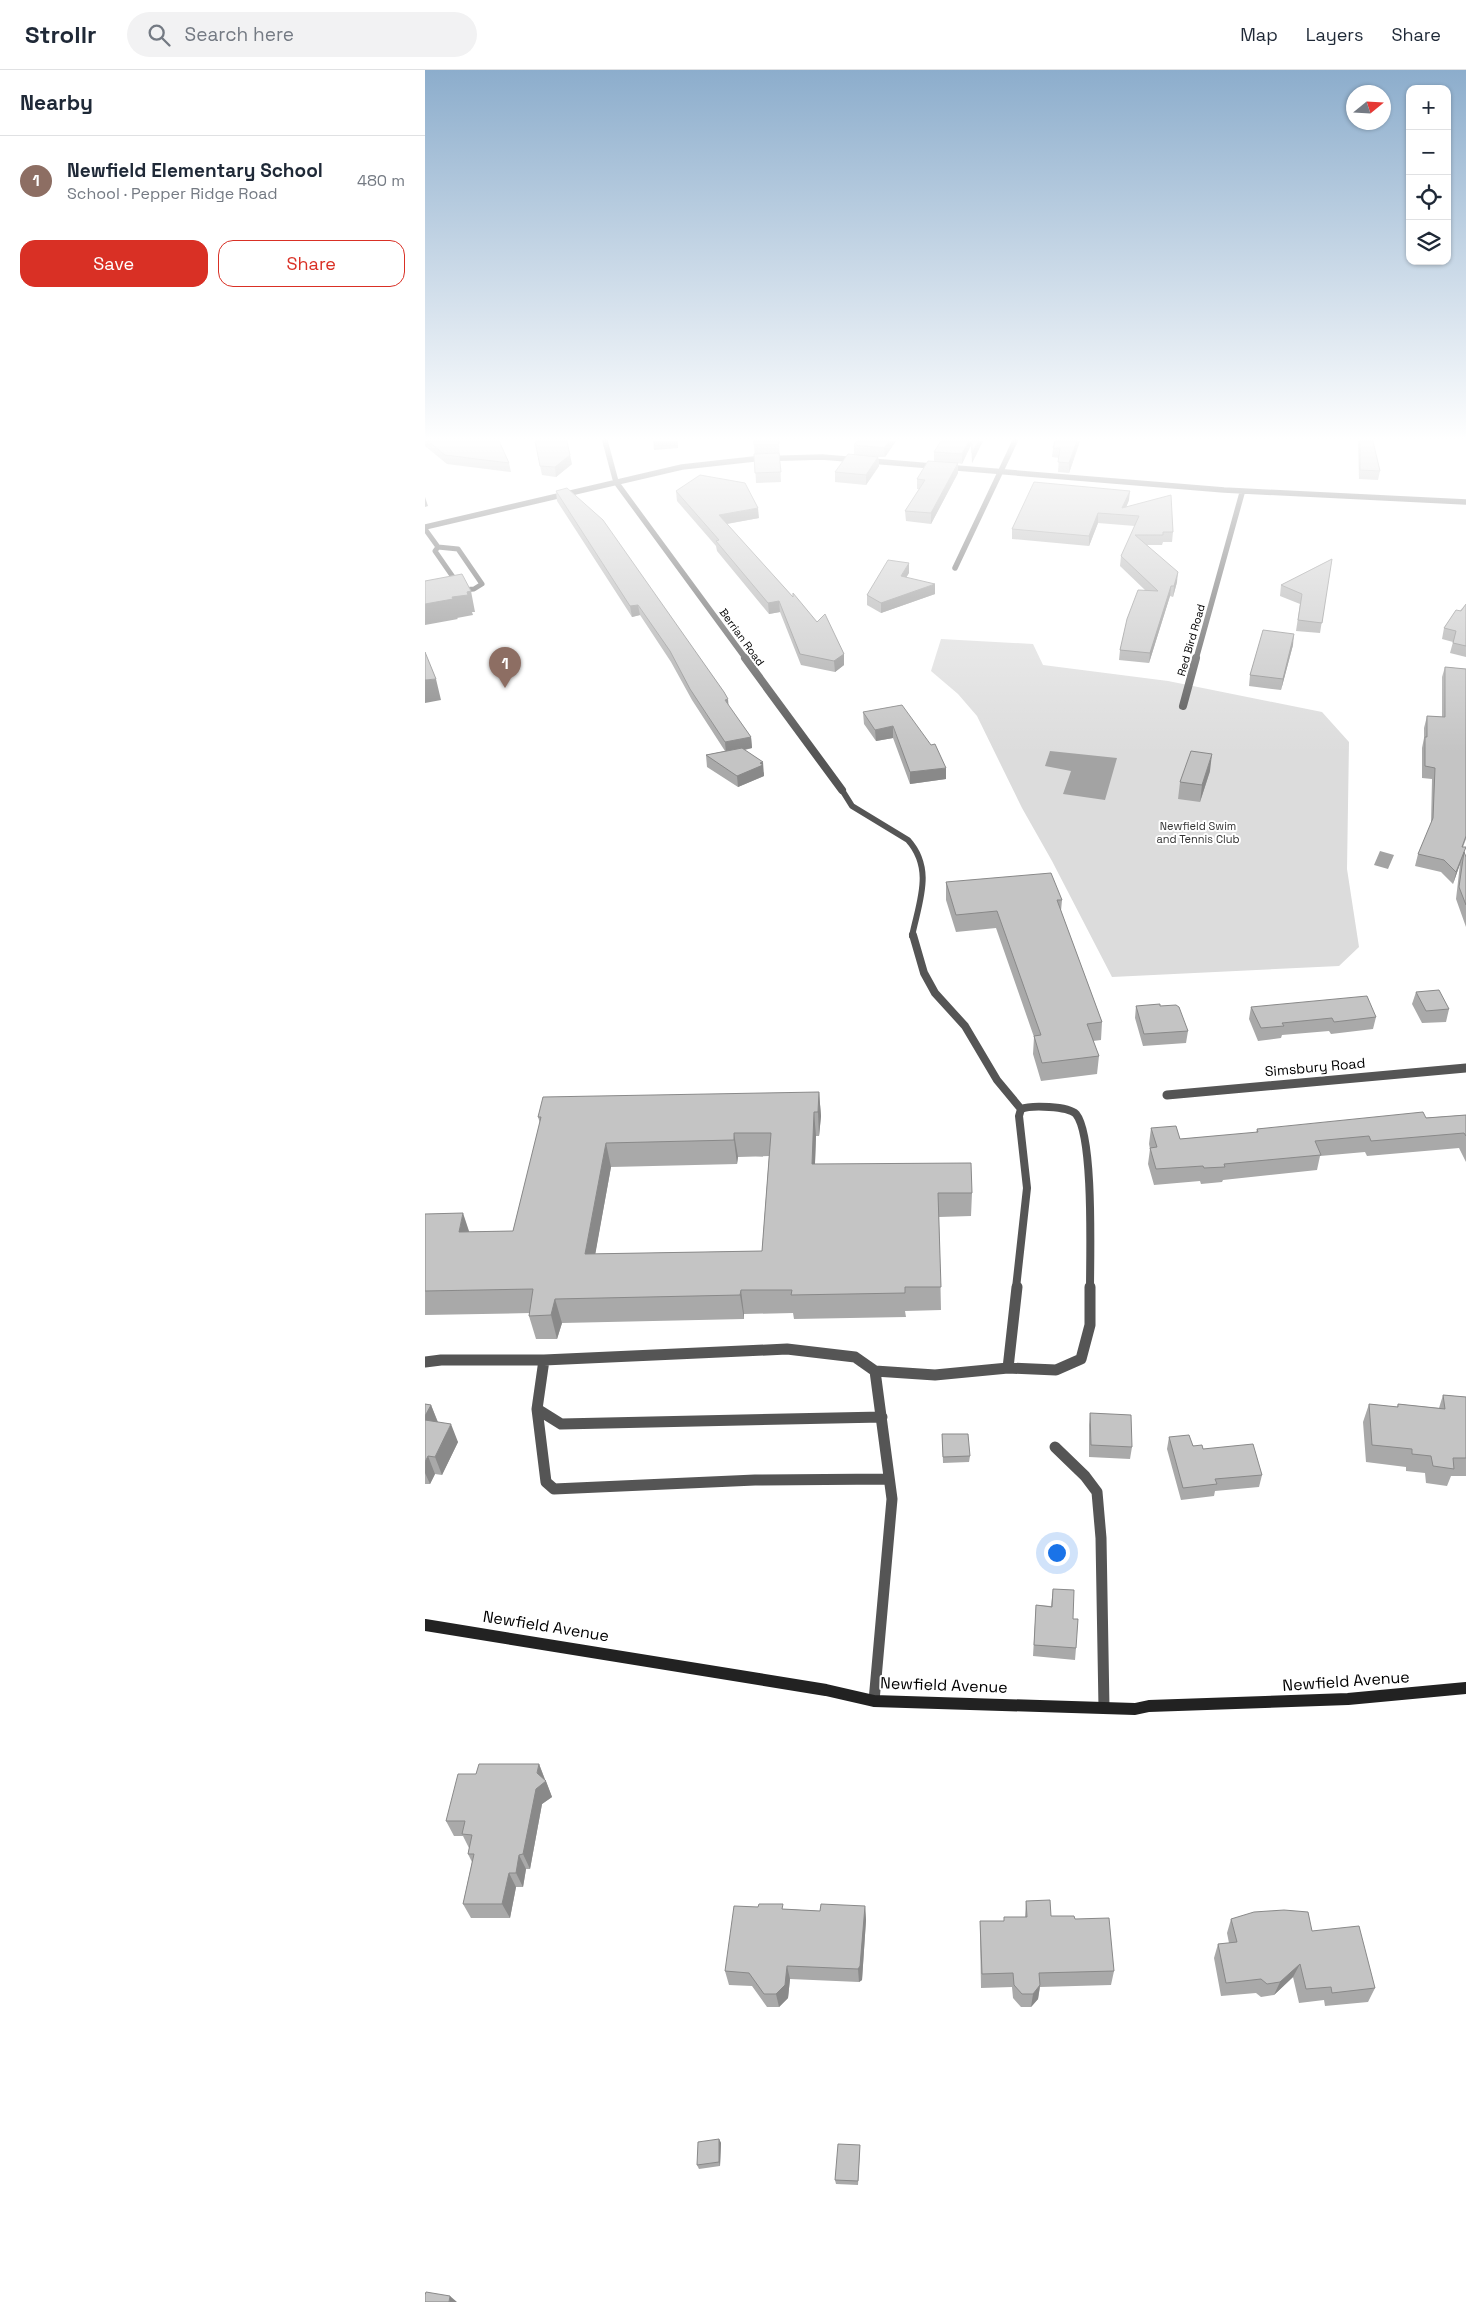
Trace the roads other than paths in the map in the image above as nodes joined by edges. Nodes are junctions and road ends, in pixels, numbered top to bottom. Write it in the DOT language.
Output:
graph roads {
  1 [pos="662,545"];
  2 [pos="965,545"];
  3 [pos="1228,545"];
  4 [pos="438,547"];
  5 [pos="955,568"];
  6 [pos="1183,706"];
  7 [pos="842,790"];
  8 [pos="1466,1068"];
  9 [pos="1167,1095"];
  10 [pos="1021,1109"];
  11 [pos="544,1360"];
  12 [pos="425,1362"];
  13 [pos="1008,1368"];
  14 [pos="875,1371"];
  15 [pos="537,1409"];
  16 [pos="882,1417"];
  17 [pos="1055,1446"];
  18 [pos="888,1479"];
  19 [pos="425,1625"];
  20 [pos="1466,1688"];
  21 [pos="874,1701"];
  22 [pos="1104,1708"];
  1 -- 7 [label="street, Berrian Road"];
  2 -- 5 [label="street"];
  3 -- 6 [label="street, Red Bird Road"];
  4 -- 4 [label="lane"];
  7 -- 10 [label="lane"];
  8 -- 9 [label="street, Simsbury Road"];
  10 -- 13 [label="lane"];
  10 -- 13 [label="lane"];
  11 -- 12 [label="lane"];
  11 -- 14 [label="lane"];
  11 -- 15 [label="lane"];
  13 -- 14 [label="lane"];
  14 -- 16 [label="lane"];
  15 -- 16 [label="lane"];
  15 -- 18 [label="lane"];
  16 -- 18 [label="lane"];
  17 -- 22 [label="lane"];
  18 -- 21 [label="lane"];
  19 -- 21 [label="main road, Newfield Avenue"];
  20 -- 22 [label="main road, Newfield Avenue"];
  21 -- 22 [label="main road, Newfield Avenue"];
}
